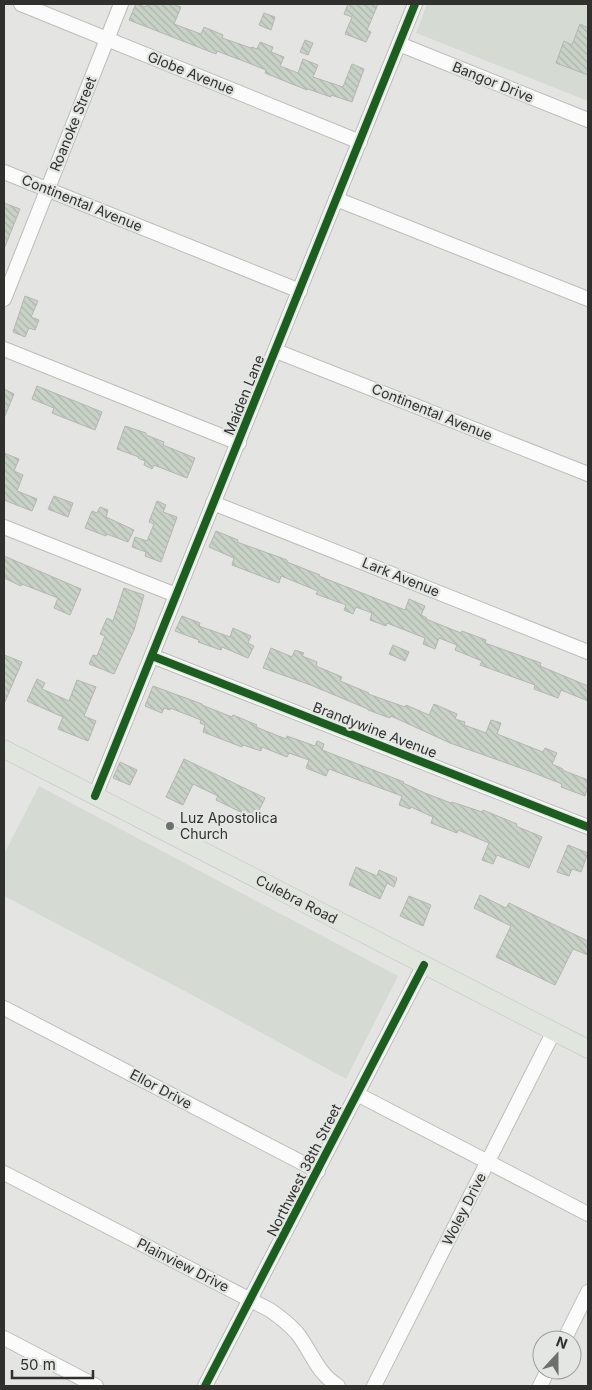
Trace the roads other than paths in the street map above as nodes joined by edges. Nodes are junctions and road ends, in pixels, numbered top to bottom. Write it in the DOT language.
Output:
graph roads {
  1 [pos="22,4"];
  2 [pos="121,4"];
  3 [pos="415,4"];
  4 [pos="107,38"];
  5 [pos="399,44"];
  6 [pos="588,120"];
  7 [pos="360,142"];
  8 [pos="4,172"];
  9 [pos="47,190"];
  10 [pos="336,199"];
  11 [pos="300,291"];
  12 [pos="4,299"];
  13 [pos="588,299"];
  14 [pos="4,349"];
  15 [pos="276,351"];
  16 [pos="238,443"];
  17 [pos="588,474"];
  18 [pos="213,503"];
  19 [pos="4,527"];
  20 [pos="176,595"];
  21 [pos="588,652"];
  22 [pos="152,656"];
  23 [pos="4,749"];
  24 [pos="95,796"];
  25 [pos="588,827"];
  26 [pos="424,965"];
  27 [pos="4,1008"];
  28 [pos="554,1031"];
  29 [pos="588,1049"];
  30 [pos="357,1094"];
  31 [pos="488,1162"];
  32 [pos="318,1171"];
  33 [pos="4,1173"];
  34 [pos="588,1214"];
  35 [pos="588,1292"];
  36 [pos="251,1300"];
  37 [pos="569,1330"];
  38 [pos="4,1338"];
  39 [pos="96,1386"];
  40 [pos="205,1386"];
  41 [pos="338,1386"];
  42 [pos="374,1386"];
  1 -- 4 [label="street, Globe Avenue"];
  2 -- 4 [label="street, Roanoke Street"];
  3 -- 5 [label="street, Maiden Lane"];
  4 -- 7 [label="street, Globe Avenue"];
  4 -- 9 [label="street, Roanoke Street"];
  5 -- 6 [label="street, Bangor Drive"];
  5 -- 7 [label="street, Maiden Lane"];
  7 -- 10 [label="street, Maiden Lane"];
  8 -- 9 [label="street, Continental Avenue"];
  9 -- 11 [label="street, Continental Avenue"];
  9 -- 12 [label="street, Roanoke Street"];
  10 -- 11 [label="street, Maiden Lane"];
  10 -- 13 [label="street"];
  11 -- 15 [label="street, Maiden Lane"];
  14 -- 16 [label="street"];
  15 -- 16 [label="street, Maiden Lane"];
  15 -- 17 [label="street, Continental Avenue"];
  16 -- 18 [label="street, Maiden Lane"];
  18 -- 20 [label="street, Maiden Lane"];
  18 -- 21 [label="street, Lark Avenue"];
  19 -- 20 [label="street"];
  20 -- 22 [label="street, Maiden Lane"];
  22 -- 24 [label="street, Maiden Lane"];
  22 -- 25 [label="street, Brandywine Avenue"];
  23 -- 24 [label="main road, Culebra Road"];
  24 -- 26 [label="main road, Culebra Road"];
  26 -- 28 [label="main road, Culebra Road"];
  26 -- 30 [label="street, Northwest 38th Street"];
  27 -- 32 [label="street, Ellor Drive"];
  28 -- 29 [label="main road, Culebra Road"];
  28 -- 31 [label="street, Woley Drive"];
  30 -- 31 [label="street"];
  30 -- 32 [label="street, Northwest 38th Street"];
  31 -- 34 [label="street"];
  31 -- 42 [label="street, Woley Drive"];
  32 -- 36 [label="street, Northwest 38th Street"];
  33 -- 36 [label="street, Plainview Drive"];
  35 -- 37 [label="street"];
  36 -- 40 [label="street, Northwest 38th Street"];
  36 -- 41 [label="street, Plainview Drive"];
  38 -- 39 [label="street"];
}
